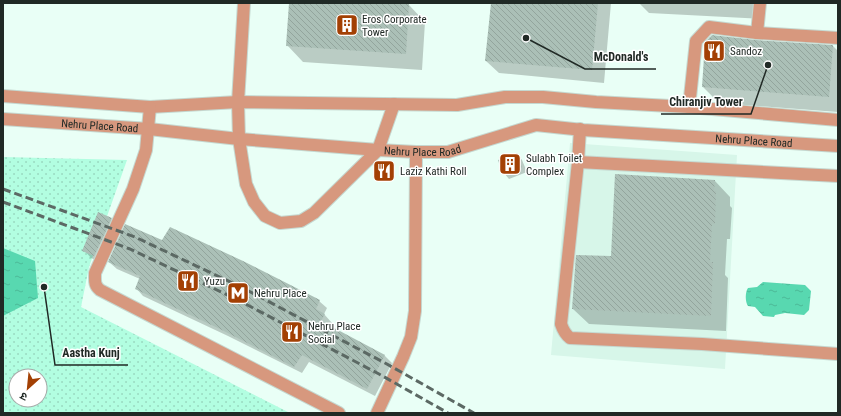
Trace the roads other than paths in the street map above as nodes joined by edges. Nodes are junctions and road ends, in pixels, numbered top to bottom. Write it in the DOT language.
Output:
graph roads {
  1 [pos="244,3"];
  2 [pos="760,3"];
  3 [pos="757,33"];
  4 [pos="838,38"];
  5 [pos="3,96"];
  6 [pos="238,102"];
  7 [pos="394,104"];
  8 [pos="150,107"];
  9 [pos="689,107"];
  10 [pos="3,119"];
  11 [pos="838,120"];
  12 [pos="149,129"];
  13 [pos="580,129"];
  14 [pos="238,139"];
  15 [pos="838,146"];
  16 [pos="378,150"];
  17 [pos="416,152"];
  18 [pos="578,162"];
  19 [pos="838,176"];
  20 [pos="838,354"];
  21 [pos="339,413"];
  22 [pos="377,413"];
  1 -- 6 [label="street"];
  2 -- 3 [label="street"];
  3 -- 4 [label="street"];
  3 -- 9 [label="street"];
  5 -- 8 [label="street, Nehru Place Road"];
  6 -- 7 [label="street, Nehru Place Road"];
  6 -- 8 [label="street, Nehru Place Road"];
  6 -- 14 [label="street"];
  7 -- 9 [label="street, Nehru Place Road"];
  7 -- 16 [label="street"];
  8 -- 12 [label="street"];
  9 -- 11 [label="street, Nehru Place Road"];
  10 -- 12 [label="street, Nehru Place Road"];
  12 -- 14 [label="street, Nehru Place Road"];
  12 -- 21 [label="street"];
  13 -- 15 [label="street, Nehru Place Road"];
  13 -- 17 [label="street, Nehru Place Road"];
  13 -- 18 [label="street"];
  14 -- 16 [label="street, Nehru Place Road"];
  14 -- 16 [label="street"];
  16 -- 17 [label="street, Nehru Place Road"];
  17 -- 22 [label="street"];
  18 -- 19 [label="street"];
  18 -- 20 [label="street"];
}
